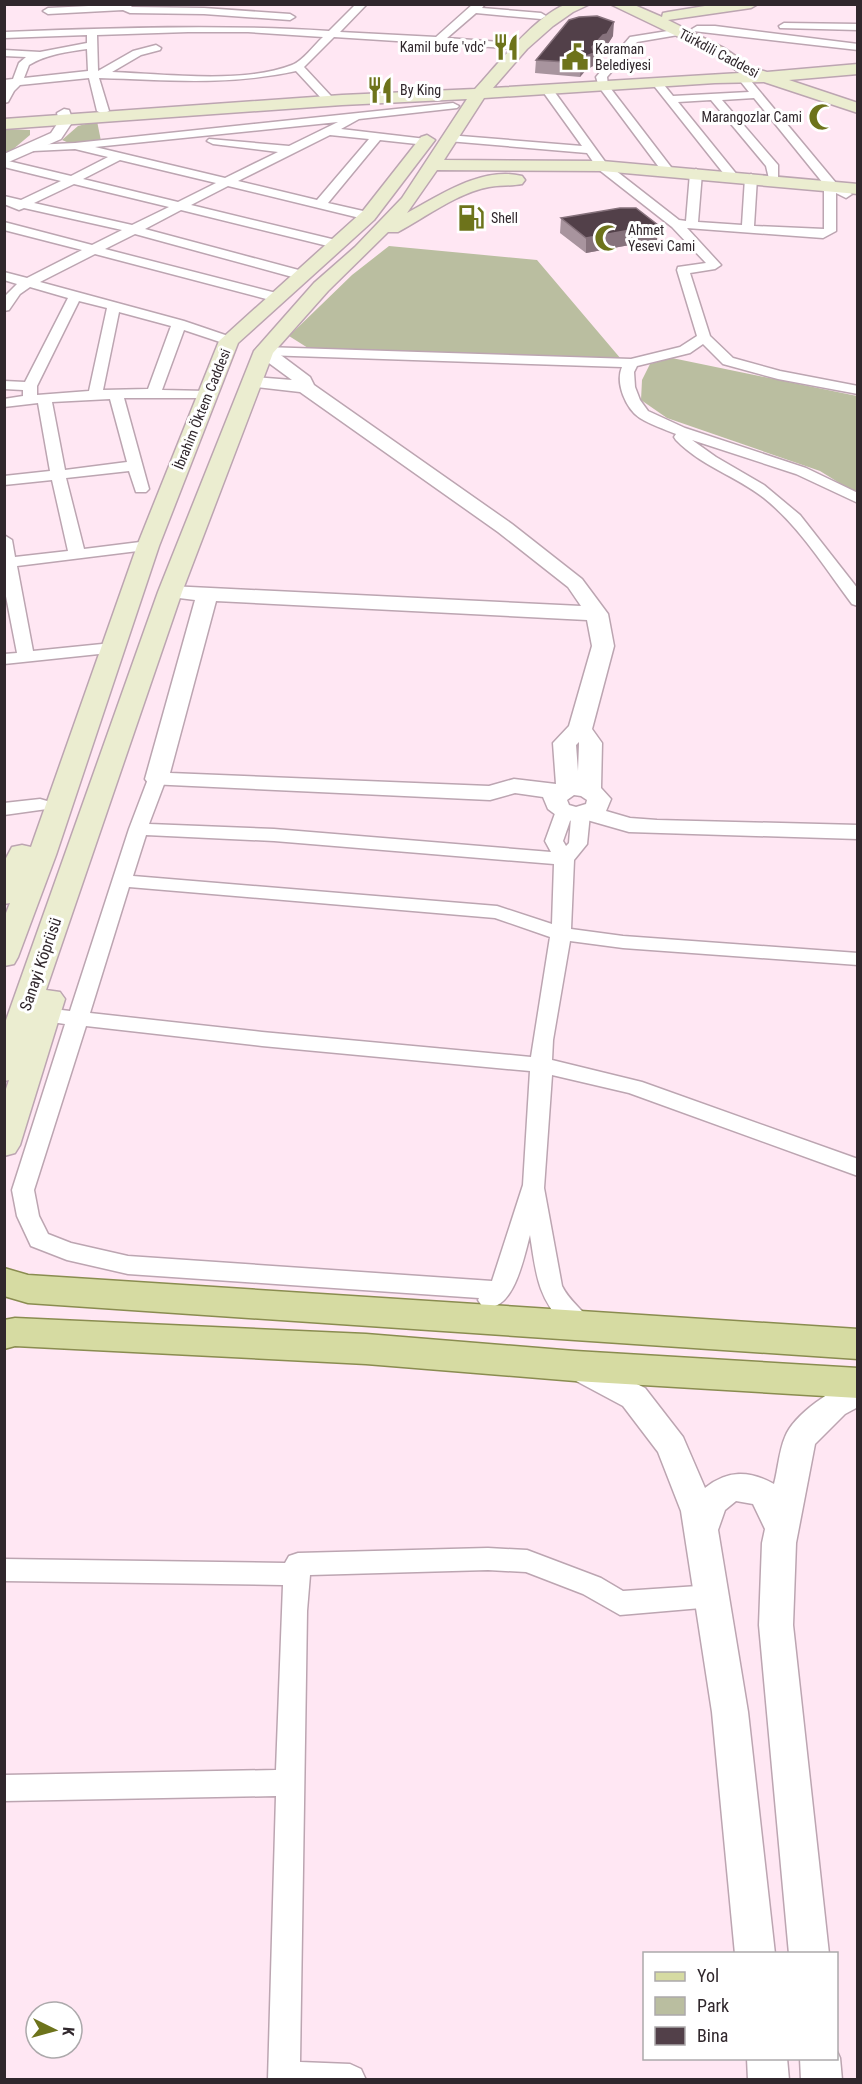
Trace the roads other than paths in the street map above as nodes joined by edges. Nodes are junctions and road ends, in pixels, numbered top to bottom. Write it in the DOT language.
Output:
graph roads {
  1 [pos="38,4"];
  2 [pos="362,4"];
  3 [pos="558,4"];
  4 [pos="583,4"];
  5 [pos="616,4"];
  6 [pos="641,4"];
  7 [pos="751,4"];
  8 [pos="123,6"];
  9 [pos="477,7"];
  10 [pos="213,8"];
  11 [pos="48,11"];
  12 [pos="541,16"];
  13 [pos="668,16"];
  14 [pos="299,18"];
  15 [pos="858,27"];
  16 [pos="698,29"];
  17 [pos="715,29"];
  18 [pos="680,32"];
  19 [pos="92,33"];
  20 [pos="334,33"];
  21 [pos="69,34"];
  22 [pos="4,36"];
  23 [pos="438,41"];
  24 [pos="93,45"];
  25 [pos="858,47"];
  26 [pos="156,48"];
  27 [pos="513,52"];
  28 [pos="4,53"];
  29 [pos="41,55"];
  30 [pos="298,67"];
  31 [pos="858,67"];
  32 [pos="98,73"];
  33 [pos="774,73"];
  34 [pos="745,74"];
  35 [pos="17,82"];
  36 [pos="656,82"];
  37 [pos="4,83"];
  38 [pos="602,83"];
  39 [pos="552,86"];
  40 [pos="469,94"];
  41 [pos="757,95"];
  42 [pos="325,96"];
  43 [pos="858,96"];
  44 [pos="714,97"];
  45 [pos="670,99"];
  46 [pos="4,100"];
  47 [pos="858,108"];
  48 [pos="103,111"];
  49 [pos="4,116"];
  50 [pos="65,117"];
  51 [pos="354,118"];
  52 [pos="32,119"];
  53 [pos="4,124"];
  54 [pos="328,132"];
  55 [pos="170,136"];
  56 [pos="377,137"];
  57 [pos="447,138"];
  58 [pos="426,142"];
  59 [pos="75,146"];
  60 [pos="292,150"];
  61 [pos="590,150"];
  62 [pos="14,156"];
  63 [pos="120,156"];
  64 [pos="432,165"];
  65 [pos="602,166"];
  66 [pos="669,171"];
  67 [pos="696,173"];
  68 [pos="732,176"];
  69 [pos="751,178"];
  70 [pos="72,180"];
  71 [pos="774,180"];
  72 [pos="226,181"];
  73 [pos="845,191"];
  74 [pos="4,200"];
  75 [pos="22,204"];
  76 [pos="320,204"];
  77 [pos="178,206"];
  78 [pos="4,212"];
  79 [pos="368,216"];
  80 [pos="676,224"];
  81 [pos="692,225"];
  82 [pos="4,226"];
  83 [pos="748,229"];
  84 [pos="132,230"];
  85 [pos="336,244"];
  86 [pos="93,249"];
  87 [pos="361,251"];
  88 [pos="301,275"];
  89 [pos="4,276"];
  90 [pos="27,283"];
  91 [pos="75,296"];
  92 [pos="275,297"];
  93 [pos="114,306"];
  94 [pos="4,307"];
  95 [pos="179,324"];
  96 [pos="704,337"];
  97 [pos="229,341"];
  98 [pos="264,351"];
  99 [pos="631,363"];
  100 [pos="253,382"];
  101 [pos="4,385"];
  102 [pos="210,386"];
  103 [pos="305,387"];
  104 [pos="858,390"];
  105 [pos="154,392"];
  106 [pos="116,393"];
  107 [pos="35,394"];
  108 [pos="95,394"];
  109 [pos="4,403"];
  110 [pos="680,431"];
  111 [pos="135,466"];
  112 [pos="58,475"];
  113 [pos="4,481"];
  114 [pos="141,489"];
  115 [pos="858,499"];
  116 [pos="4,540"];
  117 [pos="148,546"];
  118 [pos="77,554"];
  119 [pos="7,563"];
  120 [pos="170,592"];
  121 [pos="207,594"];
  122 [pos="858,601"];
  123 [pos="597,614"];
  124 [pos="112,648"];
  125 [pos="26,657"];
  126 [pos="4,659"];
  127 [pos="96,699"];
  128 [pos="129,707"];
  129 [pos="157,779"];
  130 [pos="576,802"];
  131 [pos="40,805"];
  132 [pos="4,809"];
  133 [pos="138,830"];
  134 [pos="858,832"];
  135 [pos="76,858"];
  136 [pos="564,859"];
  137 [pos="123,881"];
  138 [pos="4,896"];
  139 [pos="561,934"];
  140 [pos="4,957"];
  141 [pos="858,959"];
  142 [pos="45,1014"];
  143 [pos="77,1017"];
  144 [pos="541,1065"];
  145 [pos="4,1071"];
  146 [pos="4,1145"];
  147 [pos="858,1168"];
  148 [pos="534,1185"];
  149 [pos="499,1290"];
  150 [pos="10,1311"];
  151 [pos="463,1318"];
  152 [pos="581,1326"];
  153 [pos="858,1344"];
  154 [pos="575,1366"];
  155 [pos="858,1383"];
  156 [pos="858,1392"];
  157 [pos="782,1528"];
  158 [pos="701,1530"];
  159 [pos="4,1570"];
  160 [pos="297,1574"];
  161 [pos="713,1596"];
  162 [pos="291,1783"];
  163 [pos="4,1788"];
  164 [pos="755,1952"];
  165 [pos="809,1952"];
  166 [pos="767,2060"];
  167 [pos="820,2060"];
  168 [pos="285,2078"];
  169 [pos="350,2079"];
  170 [pos="769,2079"];
  171 [pos="822,2079"];
  1 -- 11 [label="street"];
  2 -- 20 [label="street"];
  3 -- 12 [label="main road, İbrahim Öktem Caddesi"];
  4 -- 27 [label="main road, İbrahim Öktem Caddesi"];
  5 -- 18 [label="main road, Türkdili Caddesi"];
  6 -- 13 [label="main road, Türkdili Caddesi"];
  7 -- 13 [label="main road"];
  8 -- 10 [label="street"];
  8 -- 11 [label="street"];
  9 -- 12 [label="street"];
  9 -- 23 [label="street"];
  10 -- 14 [label="street"];
  11 -- 21 [label="street"];
  12 -- 27 [label="main road, İbrahim Öktem Caddesi"];
  13 -- 16 [label="main road, Türkdili Caddesi"];
  15 -- 17 [label="street"];
  16 -- 17 [label="street"];
  16 -- 33 [label="main road, Türkdili Caddesi"];
  17 -- 25 [label="street"];
  18 -- 34 [label="main road, Türkdili Caddesi"];
  18 -- 38 [label="street"];
  19 -- 20 [label="street"];
  19 -- 21 [label="street"];
  19 -- 24 [label="street"];
  20 -- 23 [label="street"];
  20 -- 30 [label="street"];
  21 -- 22 [label="street"];
  23 -- 27 [label="street"];
  24 -- 29 [label="street"];
  24 -- 32 [label="street"];
  26 -- 32 [label="street"];
  27 -- 39 [label="main road"];
  27 -- 40 [label="main road, İbrahim Öktem Caddesi"];
  28 -- 29 [label="street"];
  29 -- 35 [label="street"];
  30 -- 32 [label="street"];
  30 -- 42 [label="street"];
  31 -- 33 [label="main road"];
  32 -- 35 [label="street"];
  32 -- 48 [label="street"];
  33 -- 34 [label="main road"];
  33 -- 43 [label="main road, Türkdili Caddesi"];
  33 -- 47 [label="main road, Türkdili Caddesi"];
  34 -- 36 [label="main road"];
  34 -- 38 [label="main road"];
  34 -- 41 [label="street"];
  35 -- 37 [label="street"];
  35 -- 46 [label="street"];
  36 -- 38 [label="main road"];
  36 -- 45 [label="street"];
  38 -- 39 [label="main road"];
  38 -- 66 [label="street"];
  39 -- 40 [label="main road"];
  39 -- 61 [label="street"];
  40 -- 42 [label="main road"];
  40 -- 50 [label="main road"];
  40 -- 51 [label="street"];
  40 -- 57 [label="main road, İbrahim Öktem Caddesi"];
  40 -- 58 [label="main road, İbrahim Öktem Caddesi"];
  41 -- 44 [label="street"];
  41 -- 73 [label="street"];
  42 -- 48 [label="main road"];
  44 -- 45 [label="street"];
  44 -- 71 [label="street"];
  45 -- 68 [label="street"];
  48 -- 50 [label="main road"];
  49 -- 52 [label="main road"];
  50 -- 52 [label="main road"];
  50 -- 62 [label="street"];
  51 -- 54 [label="street"];
  51 -- 55 [label="street"];
  52 -- 53 [label="main road"];
  52 -- 62 [label="street"];
  54 -- 56 [label="street"];
  54 -- 60 [label="street"];
  55 -- 59 [label="street"];
  55 -- 60 [label="street"];
  56 -- 58 [label="street"];
  56 -- 76 [label="street"];
  57 -- 61 [label="street"];
  57 -- 64 [label="main road, İbrahim Öktem Caddesi"];
  58 -- 79 [label="main road, İbrahim Öktem Caddesi"];
  59 -- 62 [label="street"];
  59 -- 63 [label="street"];
  60 -- 72 [label="street"];
  61 -- 65 [label="street"];
  62 -- 70 [label="street"];
  63 -- 70 [label="street"];
  63 -- 72 [label="street"];
  64 -- 65 [label="main road"];
  64 -- 87 [label="main road, İbrahim Öktem Caddesi"];
  65 -- 66 [label="main road"];
  65 -- 80 [label="street"];
  65 -- 87 [label="main road"];
  66 -- 67 [label="main road"];
  67 -- 68 [label="main road"];
  67 -- 81 [label="street"];
  68 -- 69 [label="main road"];
  69 -- 71 [label="main road"];
  69 -- 83 [label="street"];
  70 -- 75 [label="street"];
  70 -- 77 [label="street"];
  71 -- 73 [label="main road"];
  72 -- 76 [label="street"];
  72 -- 77 [label="street"];
  73 -- 83 [label="street"];
  74 -- 75 [label="street"];
  75 -- 78 [label="street"];
  75 -- 84 [label="street"];
  76 -- 79 [label="street"];
  77 -- 84 [label="street"];
  77 -- 85 [label="street"];
  79 -- 85 [label="main road, İbrahim Öktem Caddesi"];
  80 -- 81 [label="street"];
  80 -- 96 [label="street"];
  81 -- 83 [label="street"];
  82 -- 86 [label="street"];
  84 -- 86 [label="street"];
  84 -- 88 [label="street"];
  85 -- 88 [label="main road, İbrahim Öktem Caddesi"];
  86 -- 90 [label="street"];
  86 -- 92 [label="street"];
  87 -- 98 [label="main road, İbrahim Öktem Caddesi"];
  88 -- 92 [label="main road, İbrahim Öktem Caddesi"];
  89 -- 90 [label="street"];
  90 -- 91 [label="street"];
  90 -- 94 [label="street"];
  91 -- 93 [label="street"];
  91 -- 107 [label="street"];
  92 -- 97 [label="main road, İbrahim Öktem Caddesi"];
  93 -- 95 [label="street"];
  93 -- 108 [label="street"];
  95 -- 97 [label="street"];
  95 -- 105 [label="street"];
  96 -- 99 [label="street"];
  96 -- 104 [label="street"];
  97 -- 98 [label="main road"];
  97 -- 102 [label="main road, İbrahim Öktem Caddesi"];
  98 -- 99 [label="street"];
  98 -- 100 [label="main road, İbrahim Öktem Caddesi"];
  98 -- 103 [label="street"];
  99 -- 110 [label="street"];
  100 -- 102 [label="main road"];
  100 -- 103 [label="street"];
  100 -- 120 [label="main road, İbrahim Öktem Caddesi"];
  101 -- 107 [label="street"];
  102 -- 105 [label="street"];
  102 -- 117 [label="main road, İbrahim Öktem Caddesi"];
  103 -- 123 [label="street"];
  105 -- 106 [label="street"];
  106 -- 108 [label="street"];
  106 -- 111 [label="street"];
  107 -- 108 [label="street"];
  107 -- 109 [label="street"];
  107 -- 112 [label="street"];
  110 -- 115 [label="street"];
  110 -- 122 [label="street"];
  111 -- 112 [label="street"];
  111 -- 114 [label="street"];
  112 -- 113 [label="street"];
  112 -- 118 [label="street"];
  116 -- 119 [label="street"];
  117 -- 118 [label="street"];
  117 -- 124 [label="main road, İbrahim Öktem Caddesi"];
  118 -- 119 [label="street"];
  119 -- 125 [label="street"];
  120 -- 121 [label="street"];
  120 -- 128 [label="main road, İbrahim Öktem Caddesi"];
  121 -- 123 [label="street"];
  121 -- 129 [label="street"];
  123 -- 130 [label="street"];
  124 -- 125 [label="street"];
  124 -- 127 [label="main road, İbrahim Öktem Caddesi"];
  125 -- 126 [label="street"];
  127 -- 131 [label="main road"];
  127 -- 140 [label="main road, İbrahim Öktem Caddesi"];
  128 -- 135 [label="main road, İbrahim Öktem Caddesi"];
  128 -- 142 [label="main road"];
  129 -- 130 [label="street"];
  129 -- 133 [label="street"];
  130 -- 134 [label="street"];
  130 -- 136 [label="street"];
  131 -- 132 [label="street"];
  131 -- 138 [label="main road"];
  133 -- 136 [label="street"];
  133 -- 137 [label="street"];
  135 -- 145 [label="main road, Sanayi Köprüsü"];
  136 -- 139 [label="street"];
  137 -- 139 [label="street"];
  137 -- 143 [label="street"];
  139 -- 141 [label="street"];
  139 -- 144 [label="street"];
  142 -- 143 [label="street"];
  142 -- 146 [label="main road"];
  143 -- 144 [label="street"];
  143 -- 149 [label="street"];
  144 -- 147 [label="street"];
  144 -- 148 [label="street"];
  148 -- 149 [label="street"];
  148 -- 152 [label="street"];
  149 -- 151 [label="street"];
  150 -- 151 [label="main road"];
  150 -- 154 [label="main road"];
  151 -- 152 [label="main road"];
  152 -- 153 [label="main road"];
  154 -- 155 [label="main road"];
  154 -- 158 [label="street"];
  156 -- 157 [label="street"];
  157 -- 158 [label="street"];
  157 -- 165 [label="street"];
  158 -- 161 [label="street"];
  159 -- 160 [label="street"];
  160 -- 161 [label="street"];
  160 -- 162 [label="street"];
  161 -- 164 [label="street"];
  162 -- 163 [label="street"];
  162 -- 168 [label="street"];
  166 -- 170 [label="street"];
  167 -- 171 [label="street"];
  168 -- 169 [label="street"];
}
